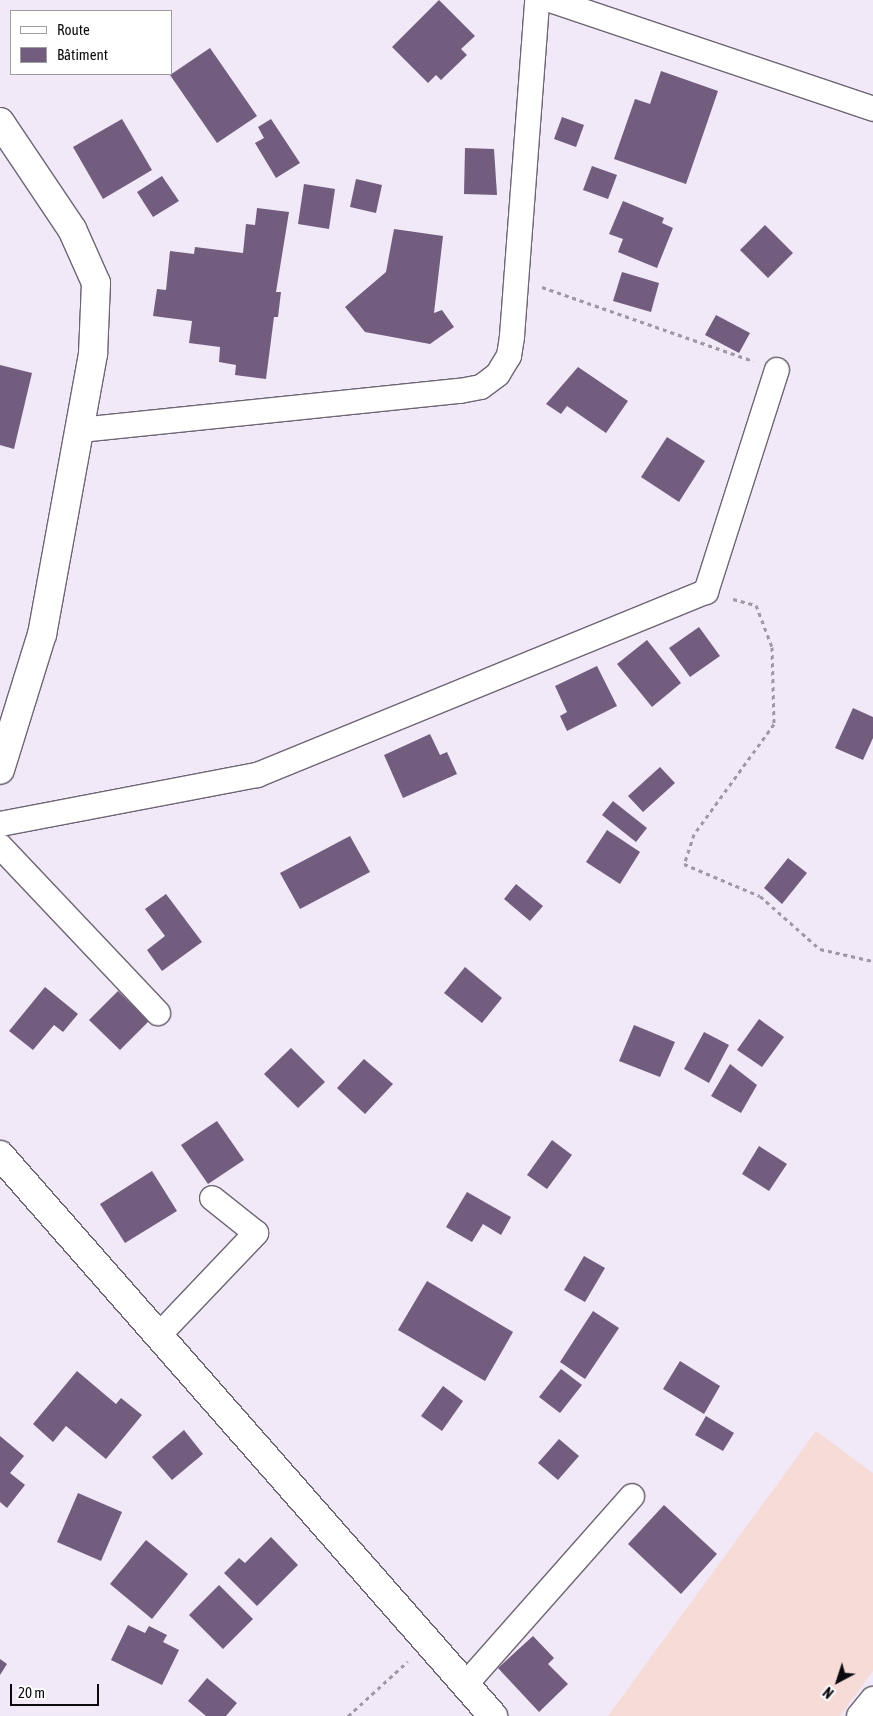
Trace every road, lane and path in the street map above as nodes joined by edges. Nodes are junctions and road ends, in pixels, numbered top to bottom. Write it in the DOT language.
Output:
graph roads {
  1 [pos="537,0"];
  2 [pos="550,0"];
  3 [pos="873,109"];
  4 [pos="0,122"];
  5 [pos="516,278"];
  6 [pos="777,370"];
  7 [pos="80,430"];
  8 [pos="706,592"];
  9 [pos="0,770"];
  10 [pos="0,824"];
  11 [pos="0,846"];
  12 [pos="873,961"];
  13 [pos="158,1014"];
  14 [pos="0,1154"];
  15 [pos="212,1198"];
  16 [pos="159,1335"];
  17 [pos="632,1496"];
  18 [pos="429,1642"];
  19 [pos="465,1684"];
  20 [pos="873,1699"];
  21 [pos="348,1716"];
  22 [pos="493,1716"];
  23 [pos="859,1716"];
  1 -- 5 [label="street"];
  2 -- 3 [label="street"];
  4 -- 7 [label="street"];
  5 -- 6 [label="path"];
  5 -- 7 [label="street"];
  6 -- 8 [label="street"];
  7 -- 9 [label="street"];
  8 -- 10 [label="street"];
  8 -- 12 [label="path"];
  11 -- 13 [label="street"];
  14 -- 16 [label="street"];
  15 -- 16 [label="street"];
  16 -- 18 [label="street"];
  17 -- 19 [label="street"];
  18 -- 19 [label="street"];
  18 -- 21 [label="path"];
  19 -- 22 [label="street"];
  20 -- 23 [label="street"];
}
